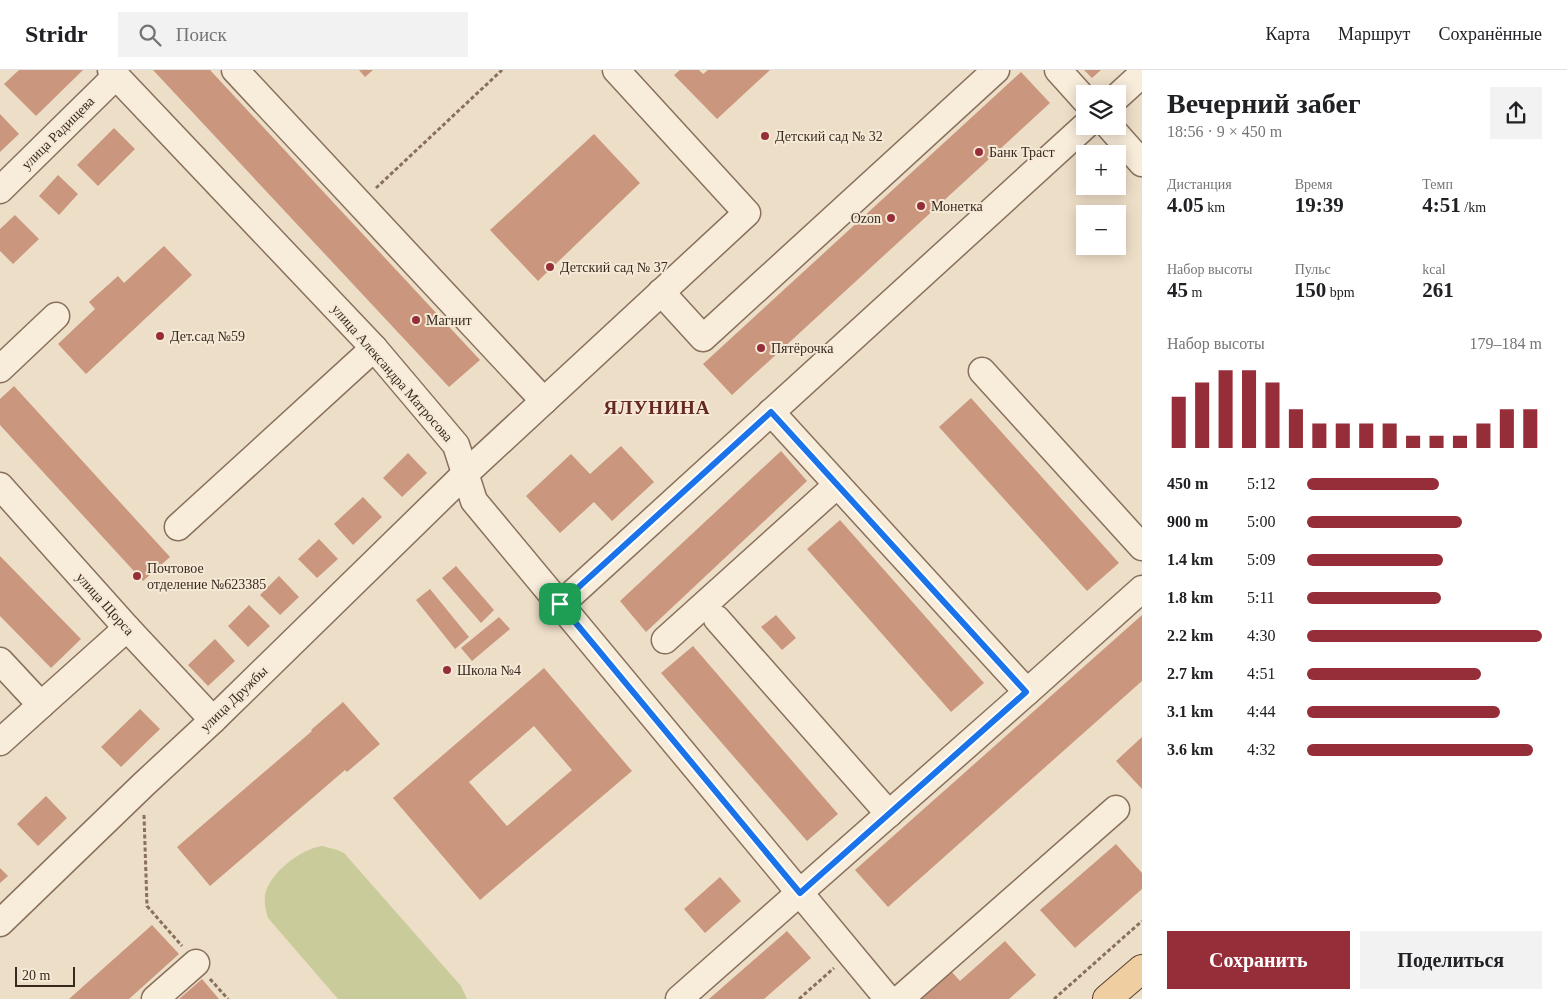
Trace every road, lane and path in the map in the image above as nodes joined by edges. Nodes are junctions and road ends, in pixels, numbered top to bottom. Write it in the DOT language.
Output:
graph roads {
  1 [pos="234,70"];
  2 [pos="502,70"];
  3 [pos="616,70"];
  4 [pos="996,70"];
  5 [pos="1058,70"];
  6 [pos="114,73"];
  7 [pos="1142,74"];
  8 [pos="1126,89"];
  9 [pos="1076,90"];
  10 [pos="1076,134"];
  11 [pos="1117,135"];
  12 [pos="1142,164"];
  13 [pos="0,190"];
  14 [pos="359,204"];
  15 [pos="662,292"];
  16 [pos="56,316"];
  17 [pos="374,348"];
  18 [pos="0,369"];
  19 [pos="982,372"];
  20 [pos="544,401"];
  21 [pos="771,412"];
  22 [pos="465,474"];
  23 [pos="837,485"];
  24 [pos="0,486"];
  25 [pos="178,527"];
  26 [pos="1142,547"];
  27 [pos="1142,589"];
  28 [pos="560,604"];
  29 [pos="717,618"];
  30 [pos="126,628"];
  31 [pos="664,640"];
  32 [pos="0,661"];
  33 [pos="1026,692"];
  34 [pos="41,705"];
  35 [pos="213,720"];
  36 [pos="0,742"];
  37 [pos="143,785"];
  38 [pos="1116,809"];
  39 [pos="889,814"];
  40 [pos="800,893"];
  41 [pos="1142,921"];
  42 [pos="0,922"];
  43 [pos="850,954"];
  44 [pos="196,963"];
  45 [pos="1141,971"];
  46 [pos="155,999"];
  47 [pos="679,999"];
  48 [pos="799,999"];
  49 [pos="888,999"];
  50 [pos="900,999"];
  51 [pos="1054,999"];
  52 [pos="1107,999"];
  1 -- 14 [label="street"];
  2 -- 14 [label="path"];
  3 -- 15 [label="street, улица Дружбы"];
  4 -- 15 [label="street"];
  5 -- 9 [label="street"];
  6 -- 13 [label="street, улица Радищева"];
  6 -- 17 [label="street, улица Александра Матросова"];
  7 -- 8 [label="street"];
  10 -- 21 [label="street"];
  11 -- 12 [label="street"];
  14 -- 20 [label="street"];
  15 -- 20 [label="street, улица Дружбы"];
  16 -- 18 [label="street"];
  17 -- 22 [label="street, улица Александра Матросова"];
  17 -- 25 [label="street"];
  19 -- 26 [label="street"];
  20 -- 22 [label="street, улица Дружбы"];
  21 -- 23 [label="street"];
  21 -- 28 [label="street"];
  22 -- 28 [label="street, улица Александра Матросова"];
  22 -- 35 [label="street, улица Дружбы"];
  23 -- 31 [label="street"];
  23 -- 33 [label="street"];
  24 -- 30 [label="street, улица Щорса"];
  27 -- 33 [label="street"];
  28 -- 40 [label="street, улица Александра Матросова"];
  29 -- 39 [label="street"];
  30 -- 34 [label="street"];
  30 -- 35 [label="street, улица Щорса"];
  32 -- 34 [label="street"];
  33 -- 39 [label="street"];
  34 -- 36 [label="street"];
  35 -- 37 [label="street, улица Дружбы"];
  37 -- 42 [label="street, улица Дружбы"];
  37 -- 44 [label="path"];
  38 -- 50 [label="street"];
  39 -- 40 [label="street"];
  40 -- 43 [label="street, улица Александра Матросова"];
  40 -- 47 [label="street"];
  41 -- 51 [label="path"];
  43 -- 48 [label="path"];
  43 -- 49 [label="street, улица Александра Матросова"];
  44 -- 46 [label="street"];
  45 -- 52 [label="main road"];
}
